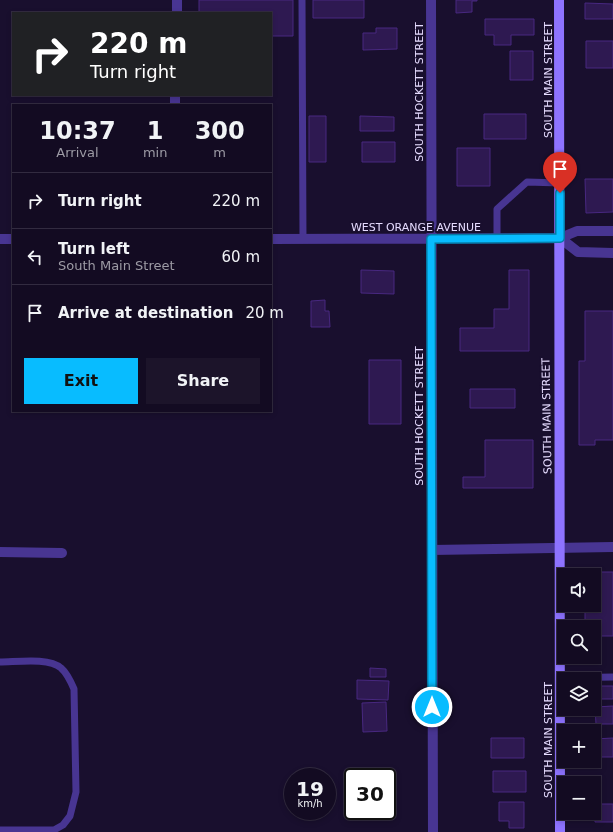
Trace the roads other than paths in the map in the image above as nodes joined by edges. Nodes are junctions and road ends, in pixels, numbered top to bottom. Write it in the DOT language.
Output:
graph roads {
  1 [pos="177,0"];
  2 [pos="302,0"];
  3 [pos="431,0"];
  4 [pos="560,0"];
  5 [pos="177,12"];
  6 [pos="560,182"];
  7 [pos="613,231"];
  8 [pos="497,238"];
  9 [pos="560,238"];
  10 [pos="0,239"];
  11 [pos="12,239"];
  12 [pos="272,239"];
  13 [pos="303,239"];
  14 [pos="431,239"];
  15 [pos="613,253"];
  16 [pos="613,547"];
  17 [pos="560,548"];
  18 [pos="432,550"];
  19 [pos="0,552"];
  20 [pos="62,553"];
  21 [pos="0,662"];
  22 [pos="560,672"];
  23 [pos="601,677"];
  24 [pos="613,677"];
  25 [pos="560,716"];
  26 [pos="0,830"];
  27 [pos="432,832"];
  28 [pos="560,832"];
  1 -- 5 [label="street"];
  2 -- 13 [label="lane"];
  3 -- 14 [label="street, SOUTH HOCKETT STREET"];
  4 -- 6 [label="main road, SOUTH MAIN STREET"];
  6 -- 8 [label="lane"];
  6 -- 9 [label="main road, SOUTH MAIN STREET"];
  7 -- 9 [label="street"];
  8 -- 9 [label="street, WEST ORANGE AVENUE"];
  8 -- 14 [label="street, WEST ORANGE AVENUE"];
  9 -- 15 [label="street"];
  9 -- 17 [label="main road, SOUTH MAIN STREET"];
  10 -- 11 [label="street"];
  12 -- 13 [label="street, WEST ORANGE AVENUE"];
  13 -- 14 [label="street, WEST ORANGE AVENUE"];
  14 -- 18 [label="street, SOUTH HOCKETT STREET"];
  16 -- 17 [label="street"];
  17 -- 18 [label="street"];
  17 -- 22 [label="main road, SOUTH MAIN STREET"];
  18 -- 27 [label="street, SOUTH HOCKETT STREET"];
  19 -- 20 [label="street"];
  21 -- 26 [label="lane"];
  23 -- 24 [label="lane"];
  25 -- 28 [label="main road, SOUTH MAIN STREET"];
}
